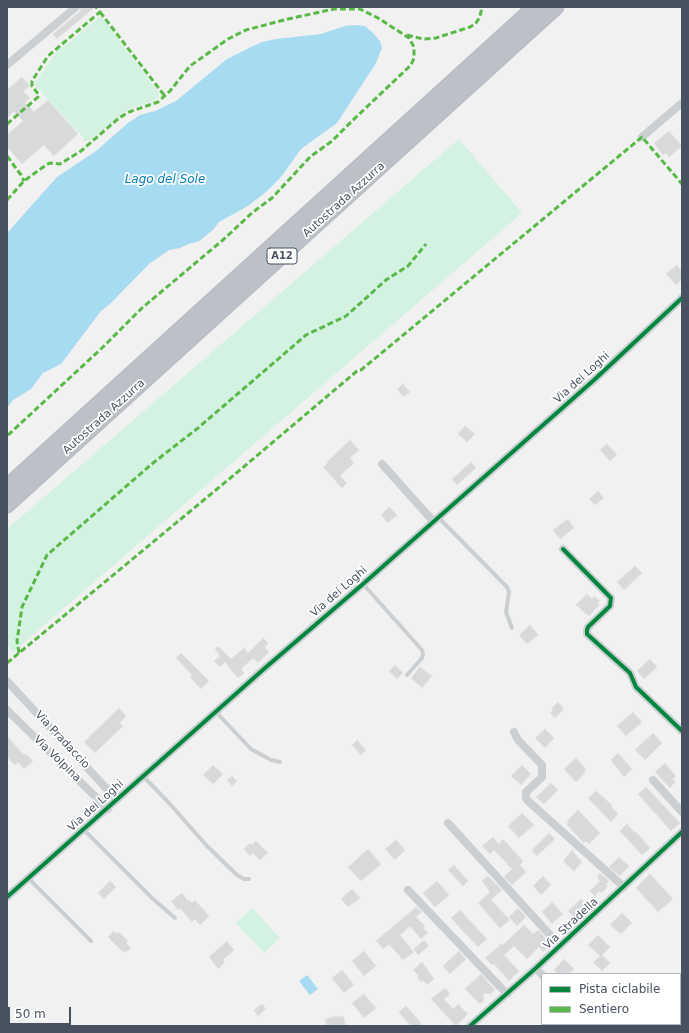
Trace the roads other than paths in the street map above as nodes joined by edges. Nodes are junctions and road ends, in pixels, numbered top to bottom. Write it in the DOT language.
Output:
graph roads {
  1 [pos="76,7"];
  2 [pos="535,7"];
  3 [pos="556,7"];
  4 [pos="7,65"];
  5 [pos="682,103"];
  6 [pos="642,137"];
  7 [pos="682,298"];
  8 [pos="382,464"];
  9 [pos="7,487"];
  10 [pos="7,505"];
  11 [pos="435,519"];
  12 [pos="563,549"];
  13 [pos="363,584"];
  14 [pos="512,628"];
  15 [pos="407,675"];
  16 [pos="7,681"];
  17 [pos="7,710"];
  18 [pos="216,711"];
  19 [pos="514,732"];
  20 [pos="682,732"];
  21 [pos="280,762"];
  22 [pos="143,776"];
  23 [pos="653,780"];
  24 [pos="117,800"];
  25 [pos="108,809"];
  26 [pos="682,812"];
  27 [pos="448,822"];
  28 [pos="84,830"];
  29 [pos="682,832"];
  30 [pos="28,878"];
  31 [pos="249,879"];
  32 [pos="624,887"];
  33 [pos="408,890"];
  34 [pos="7,897"];
  35 [pos="175,918"];
  36 [pos="91,942"];
  37 [pos="560,946"];
  38 [pos="536,968"];
  39 [pos="541,974"];
  40 [pos="507,994"];
  41 [pos="470,1026"];
  1 -- 4 [label="street"];
  2 -- 9 [label="highway, Autostrada Azzurra / A12"];
  3 -- 10 [label="highway, Autostrada Azzurra / A12"];
  5 -- 6 [label="street"];
  7 -- 11 [label="street, Via dei Loghi"];
  8 -- 11 [label="street"];
  11 -- 13 [label="street, Via dei Loghi"];
  11 -- 14 [label="lane"];
  12 -- 20 [label="street"];
  13 -- 15 [label="lane"];
  13 -- 18 [label="street, Via dei Loghi"];
  16 -- 24 [label="street, Via Pradaccio"];
  17 -- 25 [label="street, Via Volpina"];
  18 -- 21 [label="lane"];
  18 -- 22 [label="street, Via dei Loghi"];
  19 -- 32 [label="street"];
  22 -- 24 [label="street, Via dei Loghi"];
  22 -- 31 [label="lane"];
  23 -- 26 [label="street"];
  24 -- 25 [label="street, Via dei Loghi"];
  25 -- 28 [label="street, Via dei Loghi"];
  27 -- 37 [label="street"];
  28 -- 30 [label="street, Via dei Loghi"];
  28 -- 35 [label="lane"];
  29 -- 32 [label="street, Via Stradella"];
  30 -- 34 [label="street, Via dei Loghi"];
  30 -- 36 [label="lane"];
  32 -- 37 [label="street, Via Stradella"];
  33 -- 40 [label="street"];
  37 -- 38 [label="street, Via Stradella"];
  38 -- 39 [label="street"];
  38 -- 40 [label="street, Via Stradella"];
  40 -- 41 [label="street, Via Stradella"];
}
